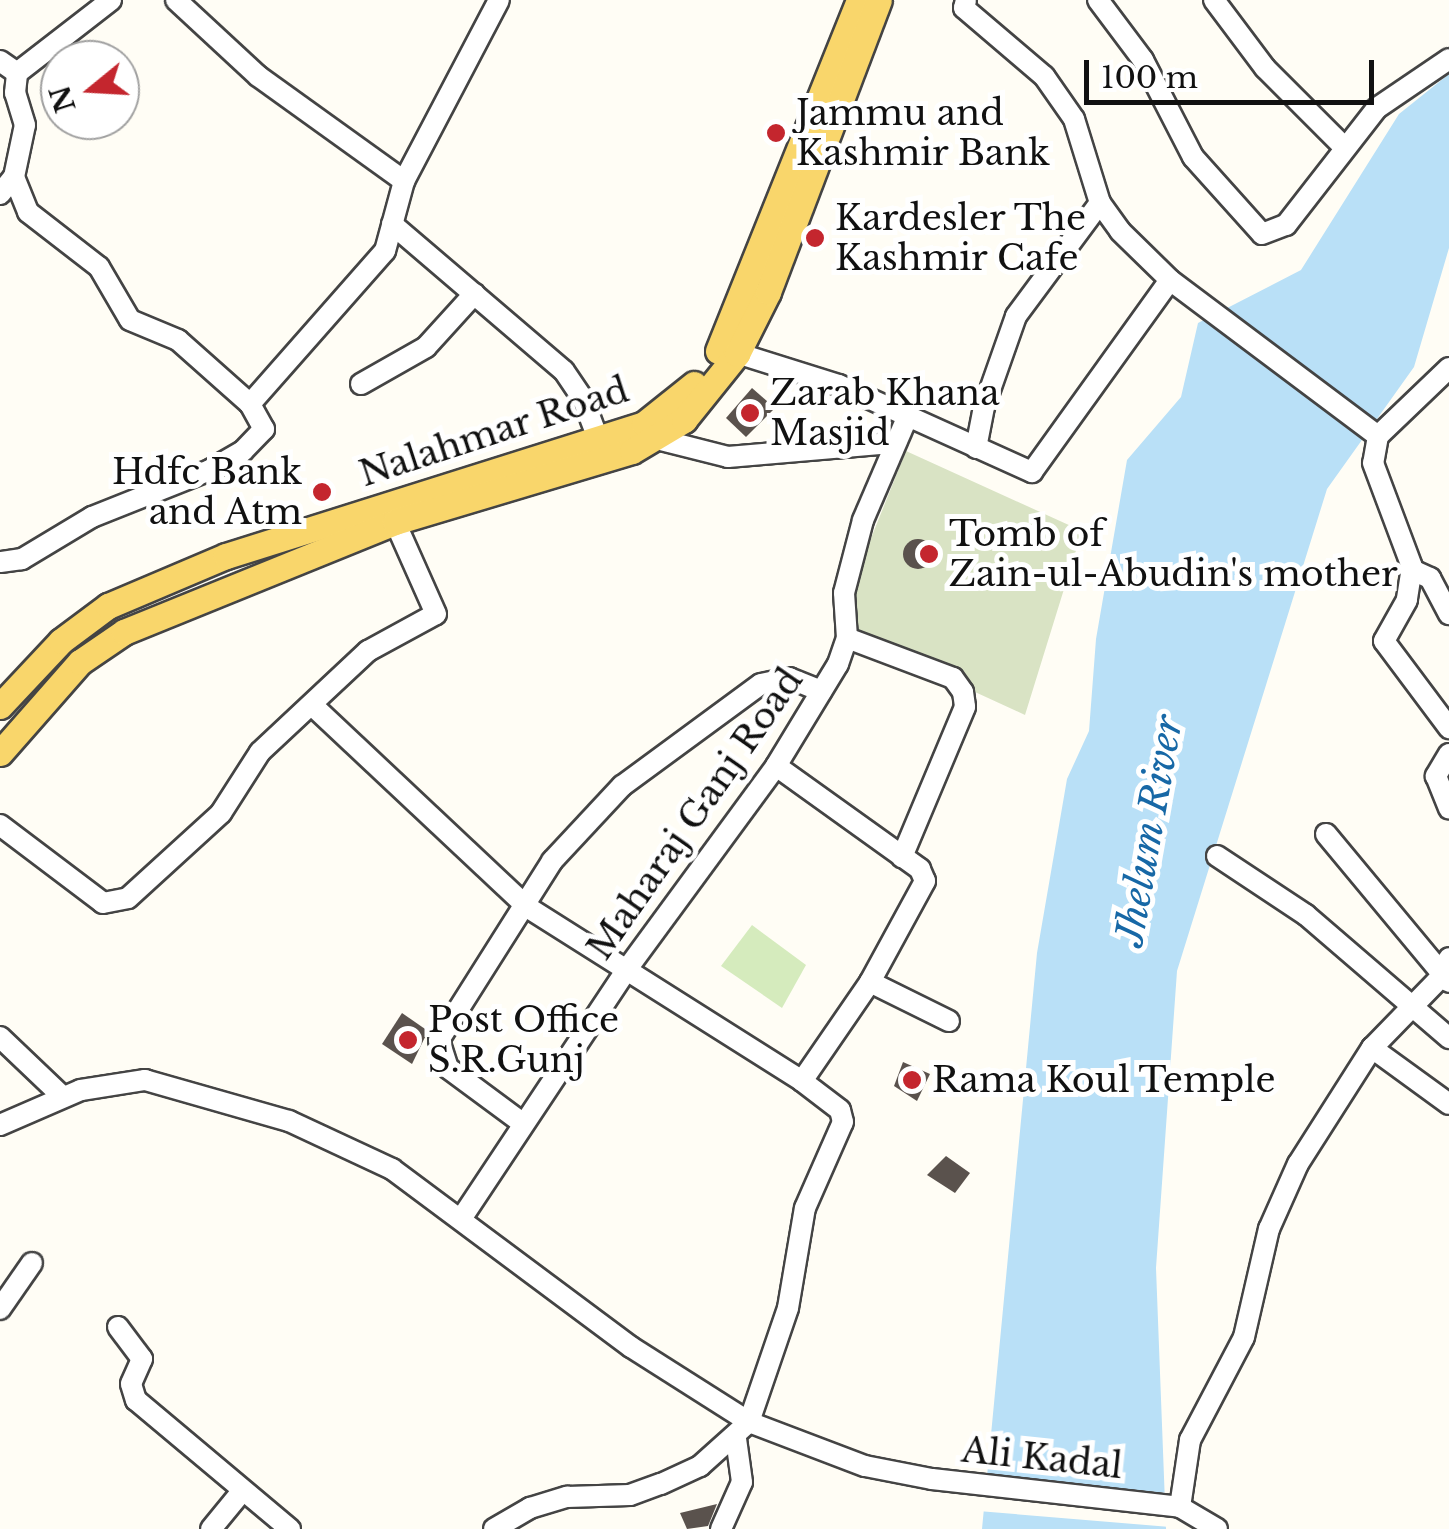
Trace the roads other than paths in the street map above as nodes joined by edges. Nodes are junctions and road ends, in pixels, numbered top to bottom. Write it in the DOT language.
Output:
graph roads {
  1 [pos="111,0"];
  2 [pos="176,0"];
  3 [pos="499,0"];
  4 [pos="859,0"];
  5 [pos="878,0"];
  6 [pos="966,0"];
  7 [pos="1098,0"];
  8 [pos="1214,0"];
  9 [pos="1449,58"];
  10 [pos="9,68"];
  11 [pos="1345,148"];
  12 [pos="14,177"];
  13 [pos="404,180"];
  14 [pos="0,194"];
  15 [pos="1100,203"];
  16 [pos="392,224"];
  17 [pos="1179,286"];
  18 [pos="474,294"];
  19 [pos="729,351"];
  20 [pos="1449,368"];
  21 [pos="361,384"];
  22 [pos="250,404"];
  23 [pos="906,420"];
  24 [pos="1374,433"];
  25 [pos="657,439"];
  26 [pos="891,443"];
  27 [pos="602,448"];
  28 [pos="976,448"];
  29 [pos="396,522"];
  30 [pos="1,561"];
  31 [pos="1412,570"];
  32 [pos="1441,579"];
  33 [pos="1449,614"];
  34 [pos="847,638"];
  35 [pos="822,691"];
  36 [pos="312,705"];
  37 [pos="0,706"];
  38 [pos="1449,728"];
  39 [pos="0,752"];
  40 [pos="1449,754"];
  41 [pos="776,766"];
  42 [pos="1449,810"];
  43 [pos="0,825"];
  44 [pos="1326,834"];
  45 [pos="1217,856"];
  46 [pos="902,857"];
  47 [pos="527,908"];
  48 [pos="627,969"];
  49 [pos="1447,972"];
  50 [pos="870,982"];
  51 [pos="1409,1007"];
  52 [pos="949,1021"];
  53 [pos="0,1037"];
  54 [pos="1449,1038"];
  55 [pos="1372,1048"];
  56 [pos="802,1081"];
  57 [pos="63,1097"];
  58 [pos="1449,1104"];
  59 [pos="521,1122"];
  60 [pos="0,1125"];
  61 [pos="464,1216"];
  62 [pos="32,1263"];
  63 [pos="0,1309"];
  64 [pos="118,1327"];
  65 [pos="749,1422"];
  66 [pos="736,1440"];
  67 [pos="243,1490"];
  68 [pos="1180,1507"];
  69 [pos="211,1529"];
  70 [pos="290,1529"];
  71 [pos="494,1529"];
  72 [pos="721,1529"];
  73 [pos="1217,1529"];
  1 -- 10 [label="street"];
  2 -- 13 [label="street"];
  3 -- 13 [label="street"];
  4 -- 19 [label="main road, Nalahmar Road"];
  5 -- 19 [label="main road"];
  6 -- 15 [label="street"];
  7 -- 11 [label="street"];
  8 -- 11 [label="street"];
  9 -- 11 [label="street"];
  10 -- 12 [label="street"];
  12 -- 14 [label="street"];
  12 -- 22 [label="street"];
  13 -- 16 [label="street"];
  15 -- 17 [label="street"];
  15 -- 28 [label="street"];
  16 -- 18 [label="street"];
  16 -- 22 [label="street"];
  17 -- 24 [label="street"];
  17 -- 28 [label="street"];
  18 -- 21 [label="street"];
  18 -- 27 [label="street"];
  19 -- 23 [label="street"];
  19 -- 25 [label="main road"];
  19 -- 27 [label="main road, Nalahmar Road"];
  20 -- 24 [label="street"];
  22 -- 30 [label="street"];
  23 -- 26 [label="street, Maharaj Ganj Road"];
  23 -- 28 [label="street"];
  24 -- 31 [label="street"];
  25 -- 26 [label="street"];
  25 -- 27 [label="main road"];
  26 -- 34 [label="street, Maharaj Ganj Road"];
  27 -- 29 [label="main road, Nalahmar Road"];
  27 -- 37 [label="main road, Nalahmar Road"];
  29 -- 36 [label="street"];
  29 -- 39 [label="main road, Nalahmar Road"];
  31 -- 32 [label="street"];
  31 -- 38 [label="street"];
  32 -- 33 [label="street"];
  34 -- 35 [label="street, Maharaj Ganj Road"];
  34 -- 46 [label="street"];
  35 -- 41 [label="street, Maharaj Ganj Road"];
  35 -- 47 [label="street"];
  36 -- 43 [label="street"];
  36 -- 47 [label="street"];
  40 -- 42 [label="street"];
  41 -- 46 [label="street"];
  41 -- 48 [label="street, Maharaj Ganj Road"];
  44 -- 49 [label="street"];
  45 -- 51 [label="street"];
  46 -- 50 [label="street"];
  47 -- 48 [label="street"];
  47 -- 59 [label="street"];
  48 -- 56 [label="street"];
  48 -- 59 [label="street, Maharaj Ganj Road"];
  49 -- 51 [label="street"];
  50 -- 52 [label="street"];
  50 -- 56 [label="street"];
  51 -- 54 [label="street"];
  51 -- 55 [label="street"];
  53 -- 57 [label="street"];
  55 -- 58 [label="street"];
  55 -- 68 [label="street"];
  56 -- 65 [label="street"];
  57 -- 60 [label="street, Ali Kadal"];
  57 -- 61 [label="street, Ali Kadal"];
  59 -- 61 [label="street, Maharaj Ganj Road"];
  61 -- 65 [label="street, Ali Kadal"];
  62 -- 63 [label="street"];
  64 -- 67 [label="street"];
  65 -- 66 [label="street"];
  65 -- 68 [label="street, Ali Kadal"];
  66 -- 71 [label="street"];
  66 -- 72 [label="street"];
  67 -- 69 [label="street"];
  67 -- 70 [label="street"];
  68 -- 73 [label="street"];
}
